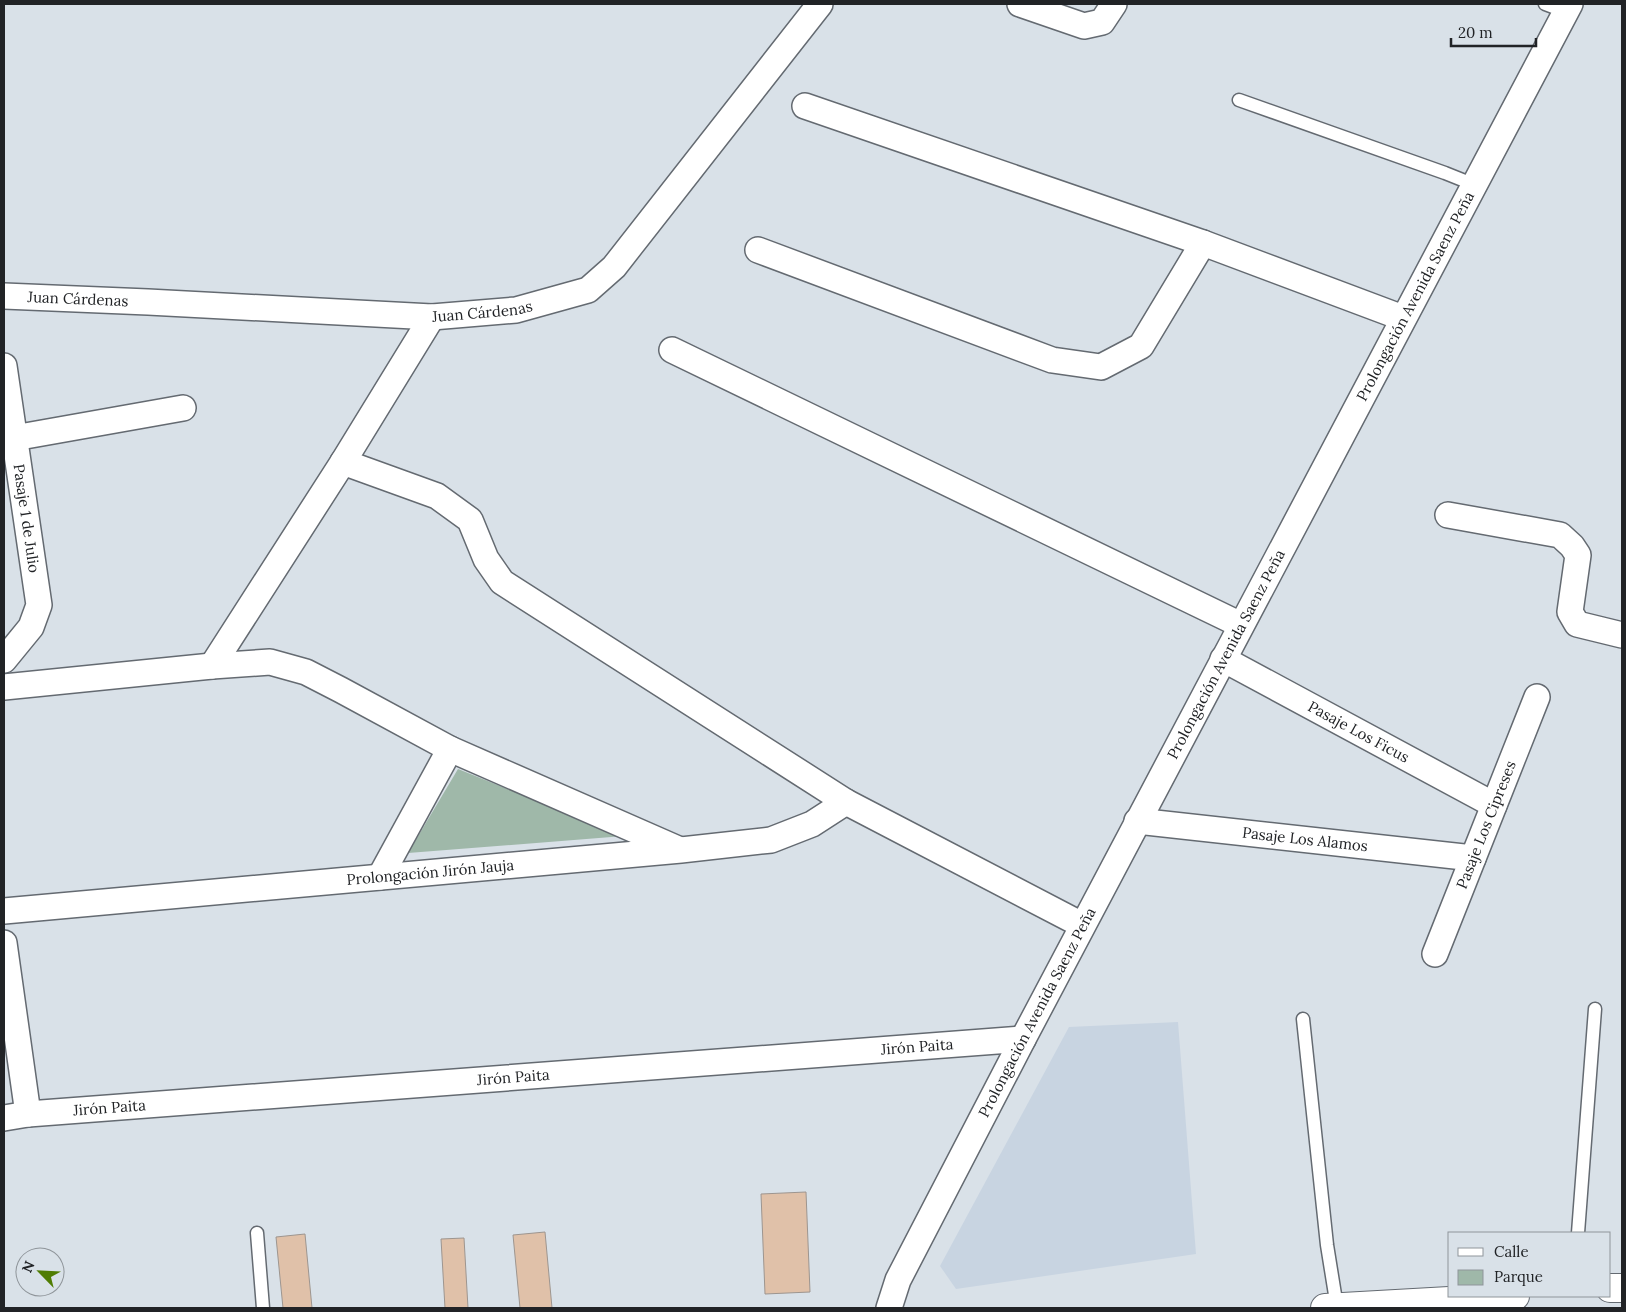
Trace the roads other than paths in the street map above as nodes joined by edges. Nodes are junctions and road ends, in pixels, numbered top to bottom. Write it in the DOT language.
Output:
graph roads {
  1 [pos="820,4"];
  2 [pos="1020,4"];
  3 [pos="1114,4"];
  4 [pos="1560,6"];
  5 [pos="1239,100"];
  6 [pos="805,106"];
  7 [pos="1475,186"];
  8 [pos="1203,243"];
  9 [pos="758,250"];
  10 [pos="4,296"];
  11 [pos="432,317"];
  12 [pos="1403,318"];
  13 [pos="672,350"];
  14 [pos="4,366"];
  15 [pos="183,408"];
  16 [pos="14,438"];
  17 [pos="343,462"];
  18 [pos="12,473"];
  19 [pos="1448,515"];
  20 [pos="1241,625"];
  21 [pos="1622,635"];
  22 [pos="1223,659"];
  23 [pos="4,660"];
  24 [pos="212,666"];
  25 [pos="4,687"];
  26 [pos="1537,697"];
  27 [pos="450,749"];
  28 [pos="846,802"];
  29 [pos="1494,805"];
  30 [pos="1138,821"];
  31 [pos="681,850"];
  32 [pos="1473,858"];
  33 [pos="380,877"];
  34 [pos="4,910"];
  35 [pos="1082,925"];
  36 [pos="4,943"];
  37 [pos="1435,954"];
  38 [pos="1595,1009"];
  39 [pos="1303,1019"];
  40 [pos="1022,1038"];
  41 [pos="28,1114"];
  42 [pos="4,1118"];
  43 [pos="1578,1232"];
  44 [pos="257,1233"];
  45 [pos="1510,1297"];
  46 [pos="1468,1304"];
  47 [pos="263,1308"];
  48 [pos="889,1308"];
  49 [pos="1331,1308"];
  1 -- 11 [label="street, Juan Cárdenas"];
  2 -- 3 [label="street"];
  4 -- 7 [label="street, Prolongación Avenida Saenz Peña"];
  5 -- 7 [label="lane"];
  6 -- 8 [label="street"];
  7 -- 12 [label="street, Prolongación Avenida Saenz Peña"];
  8 -- 9 [label="street"];
  8 -- 12 [label="street"];
  10 -- 11 [label="street, Juan Cárdenas"];
  11 -- 17 [label="street"];
  12 -- 20 [label="street, Prolongación Avenida Saenz Peña"];
  13 -- 20 [label="street"];
  14 -- 16 [label="street, Pasaje 1 de Julio"];
  15 -- 16 [label="street"];
  16 -- 18 [label="street, Pasaje 1 de Julio"];
  17 -- 24 [label="street"];
  17 -- 28 [label="street"];
  18 -- 23 [label="street, Pasaje 1 de Julio"];
  19 -- 21 [label="street"];
  20 -- 22 [label="street, Prolongación Avenida Saenz Peña"];
  22 -- 29 [label="street, Pasaje Los Ficus"];
  22 -- 30 [label="street, Prolongación Avenida Saenz Peña"];
  24 -- 25 [label="street"];
  24 -- 27 [label="street"];
  26 -- 29 [label="street, Pasaje Los Cipreses"];
  27 -- 31 [label="street"];
  27 -- 33 [label="street"];
  28 -- 31 [label="street, Prolongación Jirón Jauja"];
  28 -- 35 [label="street"];
  29 -- 32 [label="street, Pasaje Los Cipreses"];
  30 -- 32 [label="street, Pasaje Los Alamos"];
  30 -- 35 [label="street, Prolongación Avenida Saenz Peña"];
  31 -- 33 [label="street, Prolongación Jirón Jauja"];
  32 -- 37 [label="street, Pasaje Los Cipreses"];
  33 -- 34 [label="street, Prolongación Jirón Jauja"];
  35 -- 40 [label="street, Prolongación Avenida Saenz Peña"];
  36 -- 41 [label="street"];
  38 -- 43 [label="lane"];
  39 -- 49 [label="lane"];
  40 -- 41 [label="street, Jirón Paita"];
  40 -- 48 [label="street, Prolongación Avenida Saenz Peña"];
  41 -- 42 [label="street, Jirón Paita"];
  44 -- 47 [label="lane"];
  45 -- 46 [label="main road"];
  46 -- 49 [label="main road"];
}
